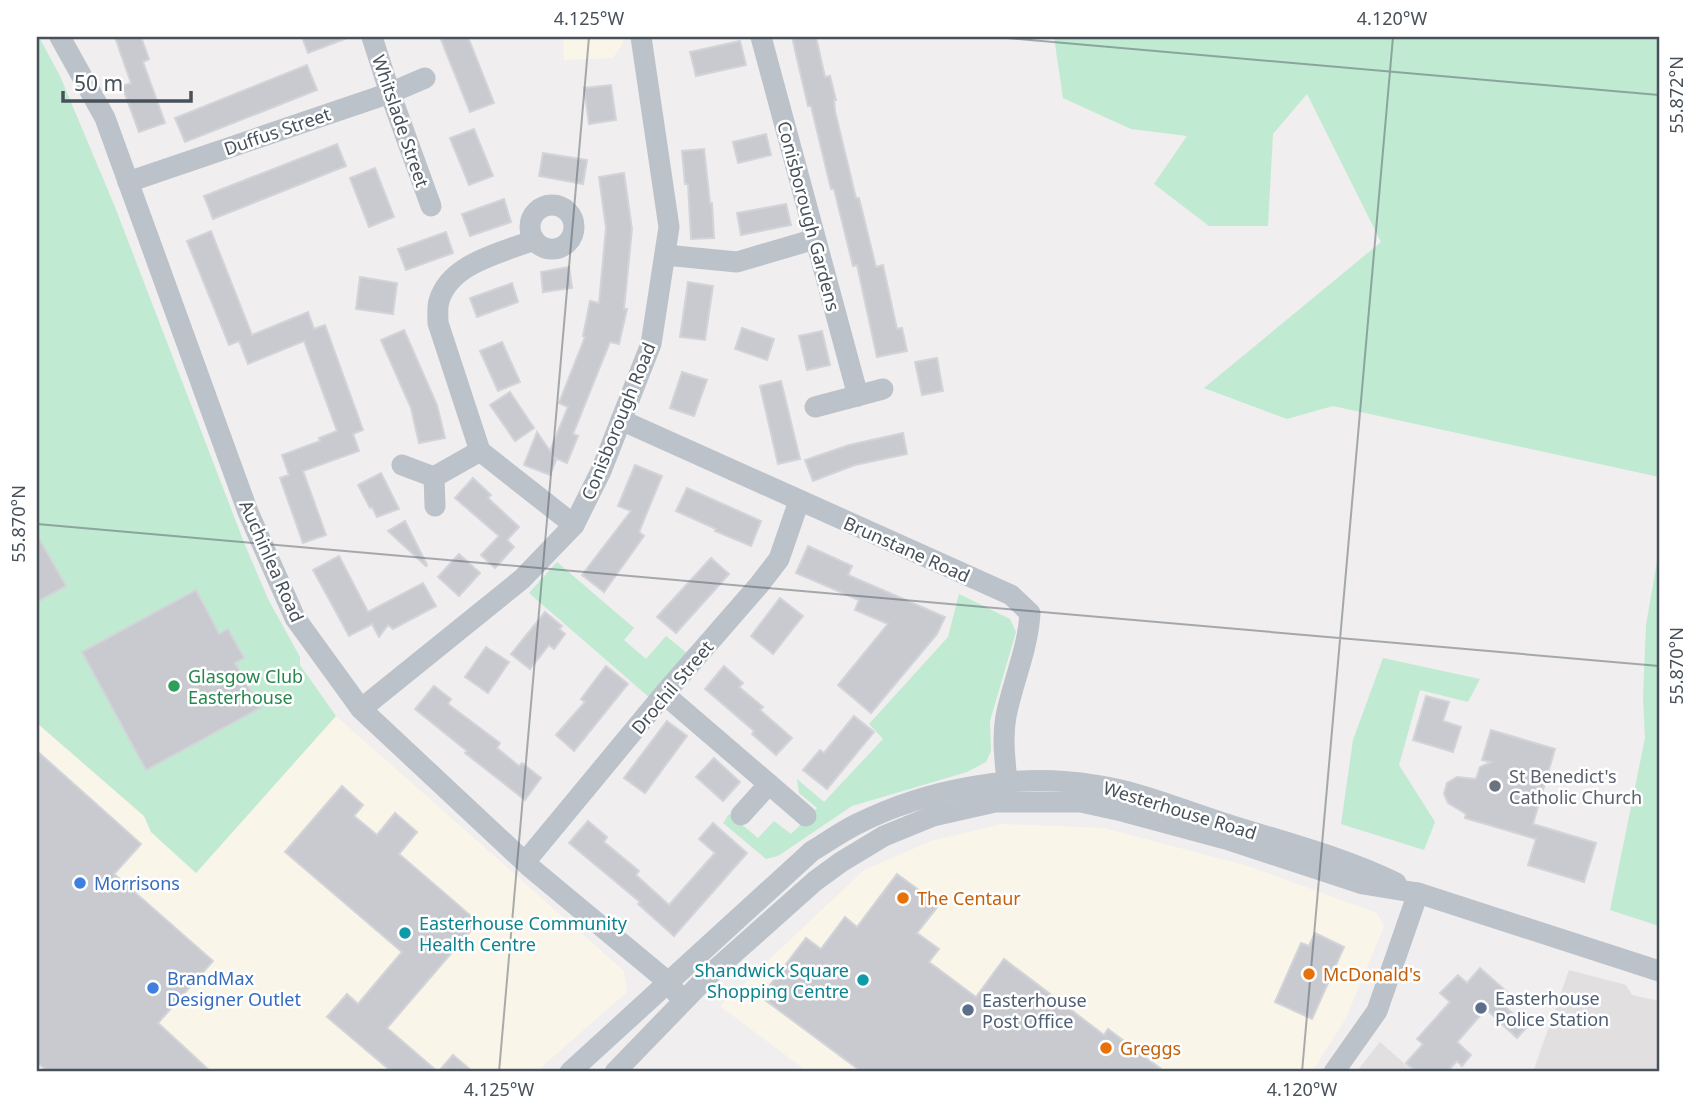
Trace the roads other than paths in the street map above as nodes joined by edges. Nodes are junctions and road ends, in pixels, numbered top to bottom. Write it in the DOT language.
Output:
graph roads {
  1 [pos="61,37"];
  2 [pos="372,37"];
  3 [pos="641,37"];
  4 [pos="761,37"];
  5 [pos="425,78"];
  6 [pos="390,93"];
  7 [pos="128,182"];
  8 [pos="431,206"];
  9 [pos="815,239"];
  10 [pos="534,240"];
  11 [pos="665,255"];
  12 [pos="883,389"];
  13 [pos="858,396"];
  14 [pos="815,407"];
  15 [pos="621,420"];
  16 [pos="480,451"];
  17 [pos="402,465"];
  18 [pos="435,477"];
  19 [pos="799,501"];
  20 [pos="435,506"];
  21 [pos="574,525"];
  22 [pos="664,694"];
  23 [pos="361,709"];
  24 [pos="1007,782"];
  25 [pos="769,784"];
  26 [pos="741,815"];
  27 [pos="806,816"];
  28 [pos="525,862"];
  29 [pos="1418,893"];
  30 [pos="1659,971"];
  31 [pos="667,981"];
  32 [pos="682,1000"];
  33 [pos="592,1052"];
  34 [pos="569,1072"];
  35 [pos="614,1072"];
  36 [pos="1334,1072"];
  1 -- 7 [label="street, Auchinlea Road"];
  2 -- 6 [label="street, Whitslade Street"];
  3 -- 11 [label="street, Conisborough Road"];
  4 -- 9 [label="street, Conisborough Gardens"];
  5 -- 6 [label="street, Duffus Street"];
  6 -- 7 [label="street, Duffus Street"];
  6 -- 8 [label="street, Whitslade Street"];
  7 -- 23 [label="street, Auchinlea Road"];
  9 -- 11 [label="street"];
  9 -- 13 [label="street, Conisborough Gardens"];
  10 -- 16 [label="street"];
  11 -- 15 [label="street, Conisborough Road"];
  12 -- 13 [label="street"];
  13 -- 14 [label="street"];
  15 -- 19 [label="street, Brunstane Road"];
  15 -- 21 [label="street, Conisborough Road"];
  16 -- 18 [label="street"];
  16 -- 21 [label="street"];
  17 -- 18 [label="street"];
  18 -- 20 [label="street"];
  19 -- 22 [label="street, Drochil Street"];
  19 -- 24 [label="street, Brunstane Road"];
  21 -- 23 [label="street, Conisborough Road"];
  22 -- 25 [label="street"];
  22 -- 28 [label="street, Drochil Street"];
  23 -- 28 [label="street, Auchinlea Road"];
  24 -- 29 [label="street, Westerhouse Road"];
  24 -- 31 [label="street, Westerhouse Road"];
  25 -- 26 [label="street"];
  25 -- 27 [label="street"];
  28 -- 31 [label="street, Auchinlea Road"];
  29 -- 30 [label="street, Westerhouse Road"];
  29 -- 32 [label="street, Westerhouse Road"];
  29 -- 36 [label="street"];
  31 -- 32 [label="street, Auchinlea Road"];
  31 -- 33 [label="street, Westerhouse Road"];
  32 -- 35 [label="street, Westerhouse Road"];
  33 -- 34 [label="street, Westerhouse Road"];
  33 -- 35 [label="street"];
}
